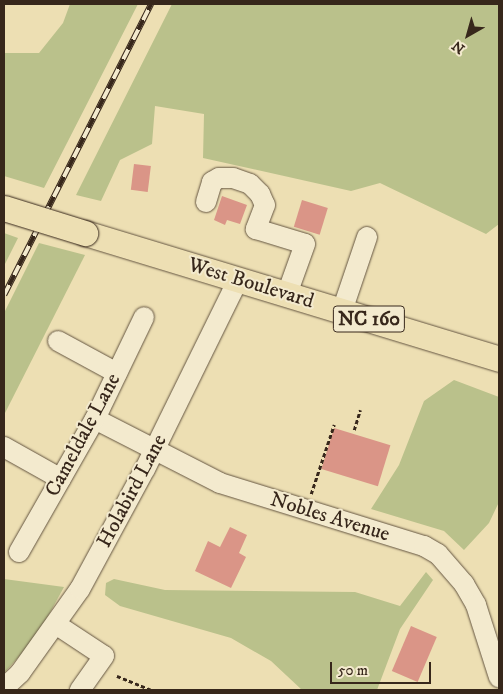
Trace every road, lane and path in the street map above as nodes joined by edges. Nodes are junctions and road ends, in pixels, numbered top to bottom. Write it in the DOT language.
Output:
graph roads {
  1 [pos="206,202"];
  2 [pos="4,208"];
  3 [pos="367,237"];
  4 [pos="238,280"];
  5 [pos="287,294"];
  6 [pos="342,311"];
  7 [pos="144,317"];
  8 [pos="58,341"];
  9 [pos="499,359"];
  10 [pos="118,372"];
  11 [pos="360,410"];
  12 [pos="95,419"];
  13 [pos="334,425"];
  14 [pos="354,430"];
  15 [pos="4,447"];
  16 [pos="155,448"];
  17 [pos="61,479"];
  18 [pos="311,494"];
  19 [pos="18,552"];
  20 [pos="57,625"];
  21 [pos="117,676"];
  22 [pos="499,677"];
  23 [pos="4,688"];
  24 [pos="80,690"];
  25 [pos="151,690"];
  1 -- 5 [label="street"];
  2 -- 4 [label="main road, West Boulevard / NC 160, bridge"];
  3 -- 6 [label="street"];
  4 -- 5 [label="main road, West Boulevard / NC 160"];
  4 -- 16 [label="street, Holabird Lane"];
  5 -- 6 [label="main road, West Boulevard / NC 160"];
  6 -- 9 [label="main road, West Boulevard / NC 160"];
  7 -- 10 [label="street, Cameldale Lane"];
  8 -- 10 [label="street"];
  10 -- 12 [label="street, Cameldale Lane"];
  11 -- 14 [label="path"];
  12 -- 16 [label="street, Nobles Avenue"];
  12 -- 17 [label="street, Cameldale Lane"];
  13 -- 18 [label="path"];
  15 -- 17 [label="street"];
  16 -- 20 [label="street, Holabird Lane"];
  16 -- 22 [label="street, Nobles Avenue"];
  17 -- 19 [label="street, Cameldale Lane"];
  20 -- 23 [label="street, Holabird Lane"];
  20 -- 24 [label="street"];
  21 -- 25 [label="path"];
}
